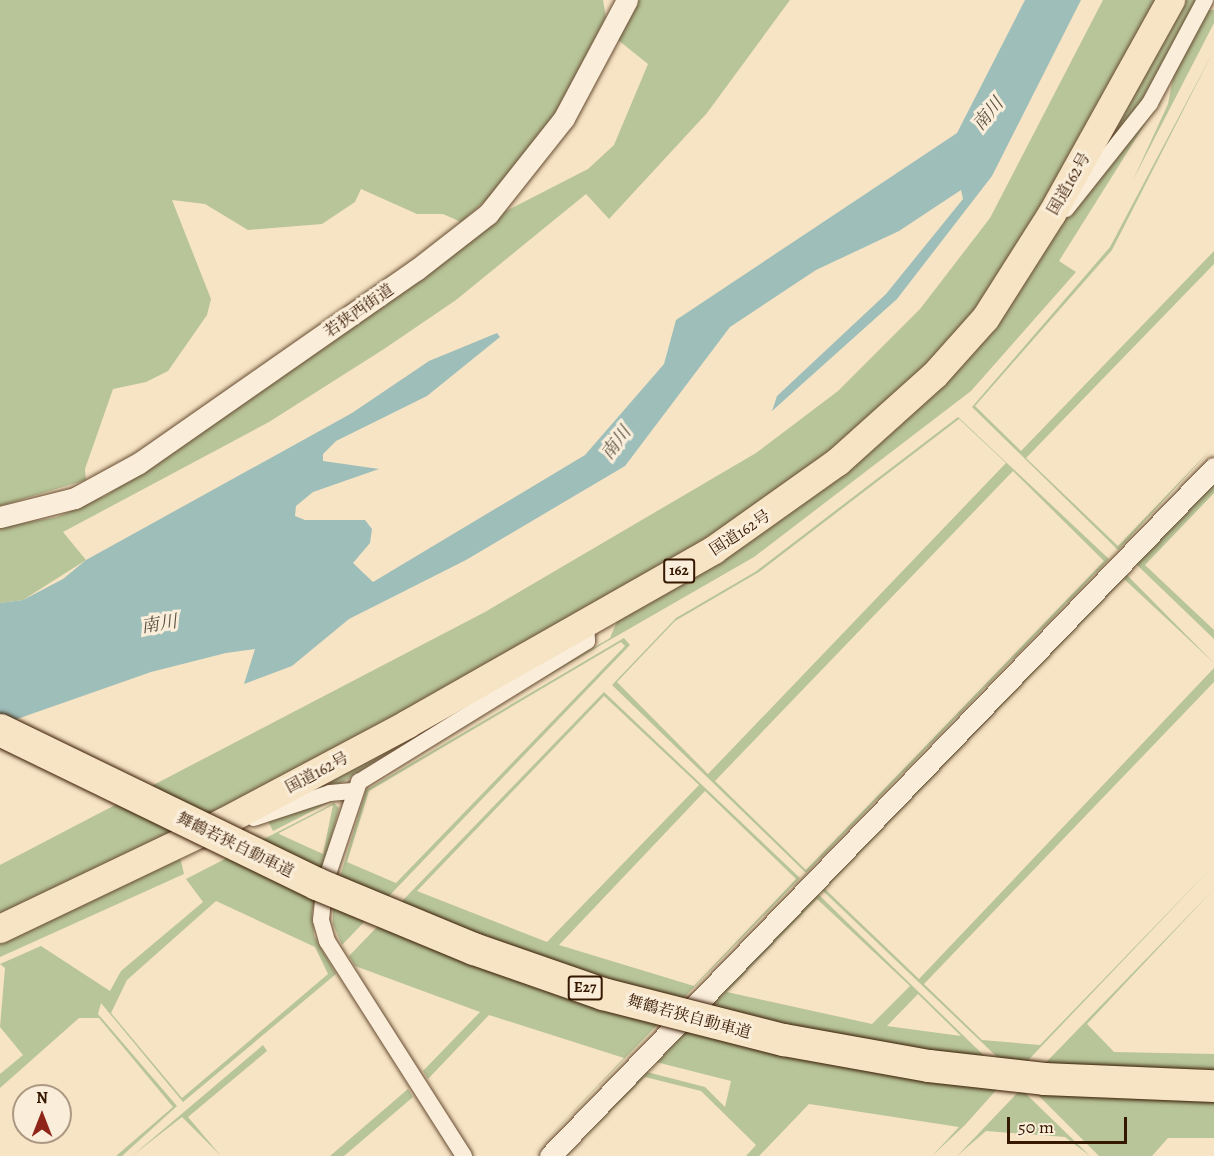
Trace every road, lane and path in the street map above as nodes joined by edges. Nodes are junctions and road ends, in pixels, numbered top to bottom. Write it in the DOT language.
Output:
graph roads {
  1 [pos="627,0"];
  2 [pos="1171,0"];
  3 [pos="1205,0"];
  4 [pos="1052,214"];
  5 [pos="1214,468"];
  6 [pos="0,517"];
  7 [pos="586,624"];
  8 [pos="0,730"];
  9 [pos="352,791"];
  10 [pos="224,822"];
  11 [pos="0,929"];
  12 [pos="1214,1086"];
  13 [pos="464,1156"];
  14 [pos="550,1156"];
  1 -- 6 [label="street, 若狭西街道"];
  2 -- 4 [label="highway, 国道162号 / 162"];
  3 -- 4 [label="street"];
  4 -- 7 [label="highway, 国道162号 / 162"];
  5 -- 14 [label="street"];
  7 -- 9 [label="street"];
  7 -- 10 [label="highway, 国道162号 / 162"];
  8 -- 12 [label="highway, 舞鶴若狭自動車道 / E27, bridge"];
  9 -- 10 [label="street"];
  9 -- 13 [label="street"];
  10 -- 11 [label="highway, 国道162号 / 162"];
}
